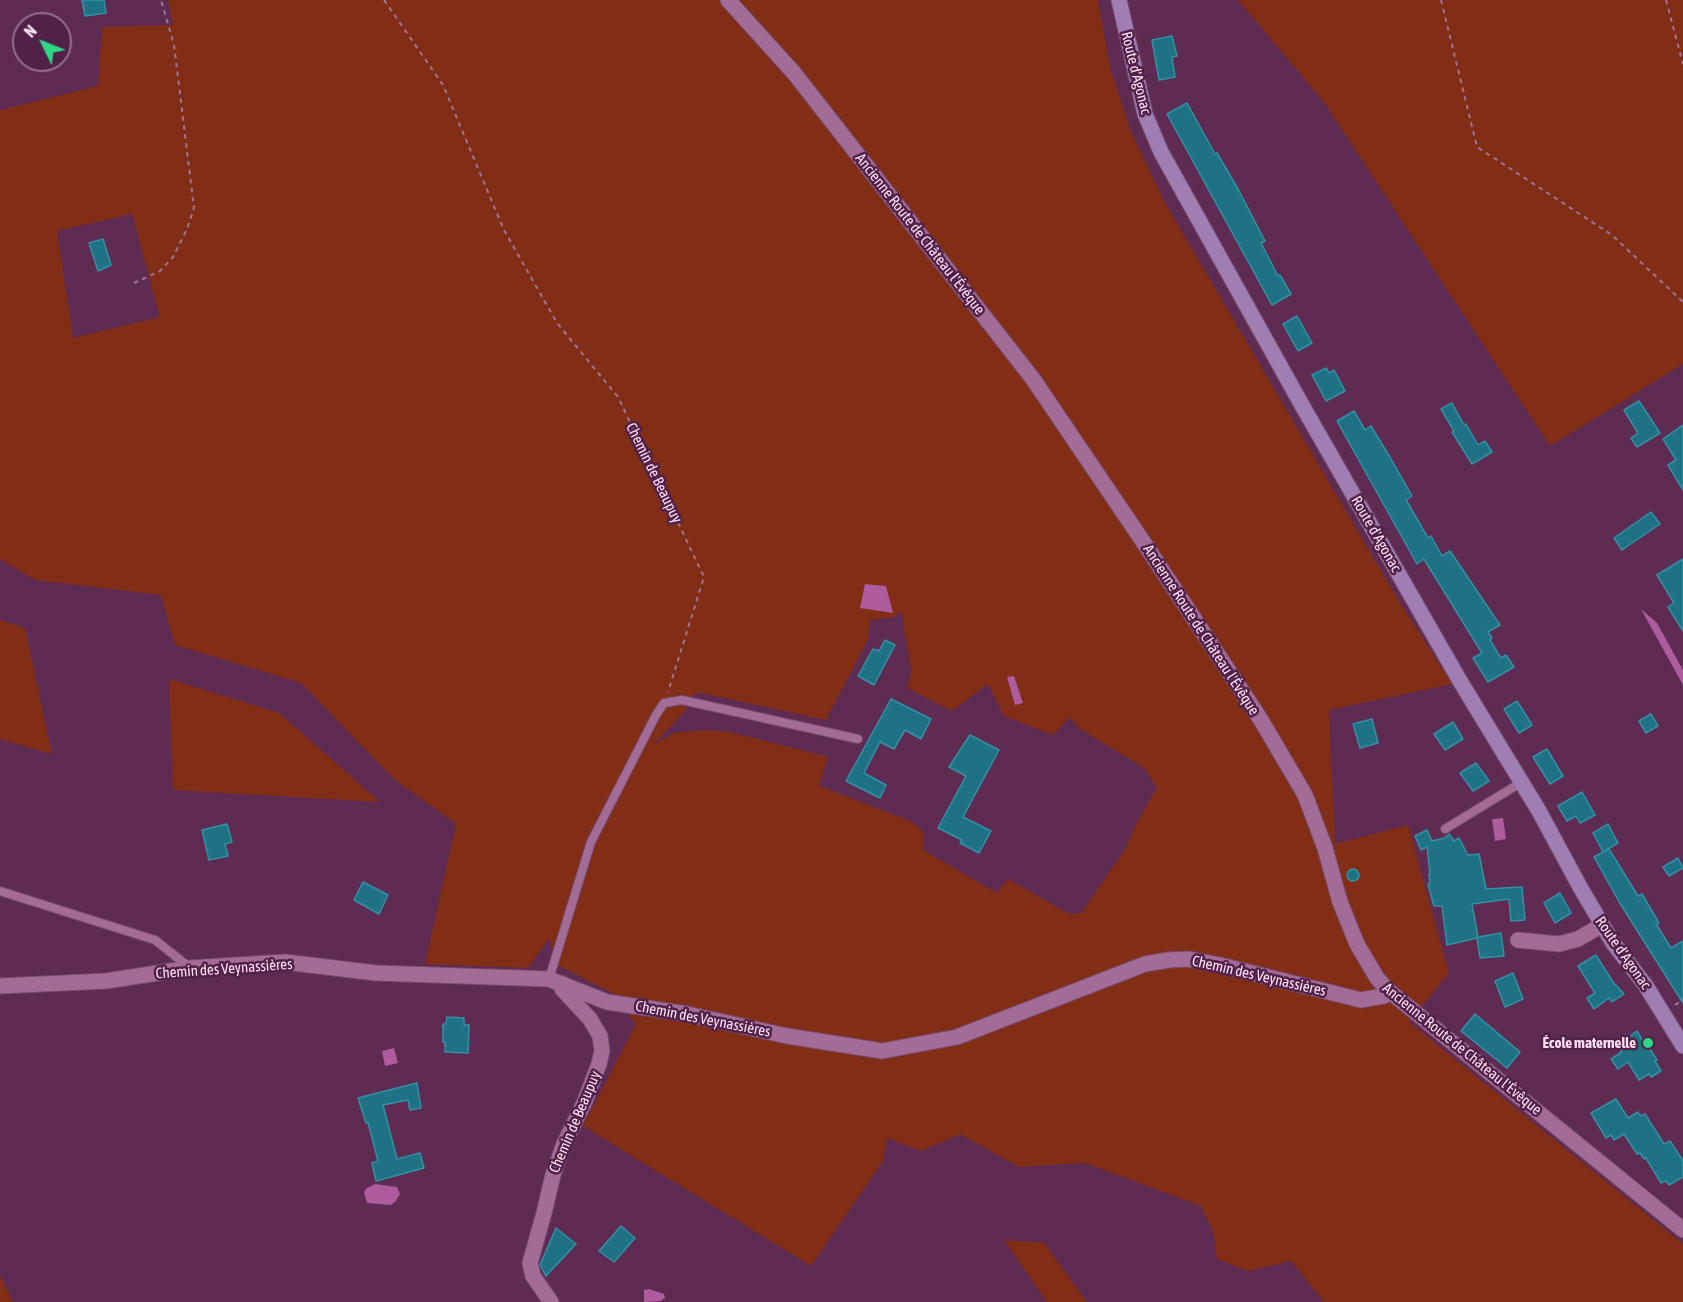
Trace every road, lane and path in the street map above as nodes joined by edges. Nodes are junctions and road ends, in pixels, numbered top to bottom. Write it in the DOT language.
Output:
graph roads {
  1 [pos="161,0"];
  2 [pos="384,0"];
  3 [pos="728,0"];
  4 [pos="1119,0"];
  5 [pos="1442,0"];
  6 [pos="1666,0"];
  7 [pos="1683,64"];
  8 [pos="134,283"];
  9 [pos="1683,302"];
  10 [pos="664,703"];
  11 [pos="858,739"];
  12 [pos="1522,782"];
  13 [pos="1445,829"];
  14 [pos="0,891"];
  15 [pos="1602,925"];
  16 [pos="1518,940"];
  17 [pos="190,968"];
  18 [pos="556,981"];
  19 [pos="0,986"];
  20 [pos="1389,991"];
  21 [pos="1683,1046"];
  22 [pos="1683,1230"];
  23 [pos="551,1302"];
  1 -- 8 [label="path"];
  2 -- 10 [label="path, Chemin de Beaupuy"];
  3 -- 20 [label="street, Ancienne Route de Château l'Évêque"];
  4 -- 12 [label="main road, Route d'Agonac"];
  5 -- 9 [label="path"];
  6 -- 7 [label="path"];
  10 -- 11 [label="lane"];
  10 -- 18 [label="lane"];
  12 -- 13 [label="lane"];
  12 -- 15 [label="main road, Route d'Agonac"];
  14 -- 17 [label="lane"];
  15 -- 16 [label="street"];
  15 -- 21 [label="main road, Route d'Agonac"];
  17 -- 18 [label="street, Chemin des Veynassières"];
  17 -- 19 [label="street, Chemin des Veynassières"];
  18 -- 20 [label="street, Chemin des Veynassières"];
  18 -- 23 [label="street, Chemin de Beaupuy"];
  20 -- 22 [label="street, Ancienne Route de Château l'Évêque"];
}
